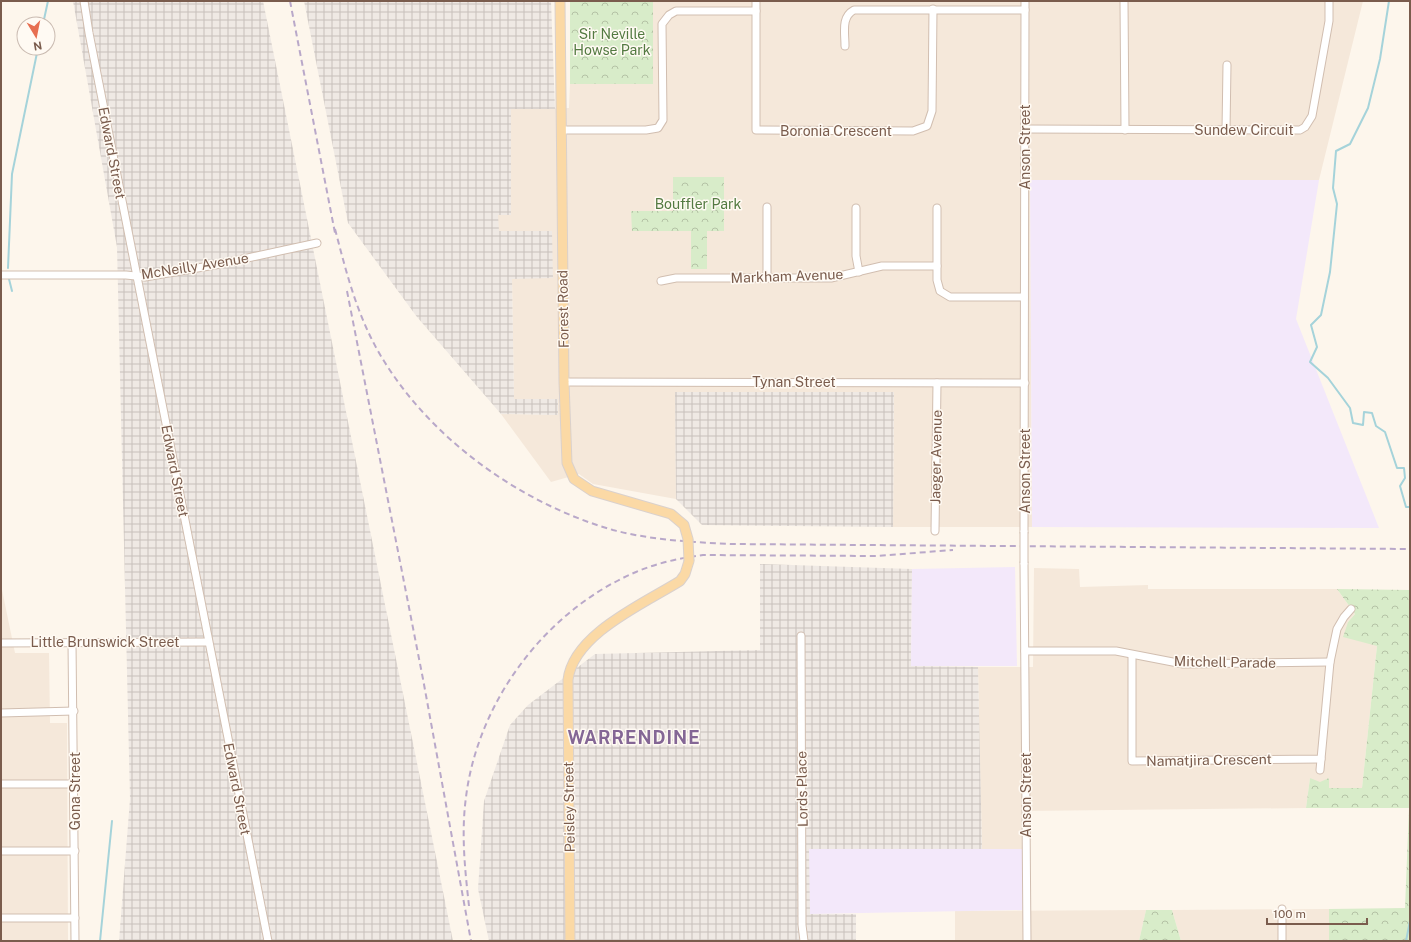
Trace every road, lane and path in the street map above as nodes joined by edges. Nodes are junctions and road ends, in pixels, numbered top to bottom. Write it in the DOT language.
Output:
graph roads {
  1 [pos="84,1"];
  2 [pos="560,1"];
  3 [pos="756,1"];
  4 [pos="1025,1"];
  5 [pos="1124,1"];
  6 [pos="1329,1"];
  7 [pos="932,8"];
  8 [pos="1025,10"];
  9 [pos="756,11"];
  10 [pos="845,46"];
  11 [pos="1227,65"];
  12 [pos="562,130"];
  13 [pos="1025,130"];
  14 [pos="1125,130"];
  15 [pos="1226,130"];
  16 [pos="767,207"];
  17 [pos="856,208"];
  18 [pos="937,208"];
  19 [pos="317,243"];
  20 [pos="937,266"];
  21 [pos="859,272"];
  22 [pos="1,275"];
  23 [pos="137,276"];
  24 [pos="767,278"];
  25 [pos="661,281"];
  26 [pos="1024,297"];
  27 [pos="564,382"];
  28 [pos="937,383"];
  29 [pos="1025,383"];
  30 [pos="935,531"];
  31 [pos="688,539"];
  32 [pos="1351,609"];
  33 [pos="801,636"];
  34 [pos="72,642"];
  35 [pos="208,642"];
  36 [pos="1,643"];
  37 [pos="1025,651"];
  38 [pos="1132,655"];
  39 [pos="1330,662"];
  40 [pos="74,711"];
  41 [pos="1,712"];
  42 [pos="1321,759"];
  43 [pos="1320,770"];
  44 [pos="1,784"];
  45 [pos="75,784"];
  46 [pos="1,851"];
  47 [pos="75,851"];
  48 [pos="1282,909"];
  49 [pos="1,918"];
  50 [pos="75,918"];
  51 [pos="75,941"];
  52 [pos="268,941"];
  53 [pos="570,941"];
  54 [pos="804,941"];
  55 [pos="1027,941"];
  56 [pos="1282,941"];
  1 -- 23 [label="street, Edward Street"];
  2 -- 12 [label="main road, Forest Road"];
  3 -- 9 [label="street, Boronia Crescent"];
  4 -- 8 [label="street, Anson Street"];
  5 -- 14 [label="street"];
  6 -- 15 [label="street, Sundew Circuit"];
  7 -- 8 [label="street"];
  7 -- 9 [label="street, Boronia Crescent"];
  7 -- 10 [label="street"];
  8 -- 13 [label="street, Anson Street"];
  9 -- 12 [label="street"];
  11 -- 15 [label="street"];
  12 -- 27 [label="main road, Forest Road"];
  13 -- 14 [label="street, Sundew Circuit"];
  13 -- 26 [label="street, Anson Street"];
  14 -- 15 [label="street, Sundew Circuit"];
  16 -- 24 [label="street"];
  17 -- 21 [label="street"];
  18 -- 20 [label="street"];
  19 -- 23 [label="street, McNeilly Avenue"];
  20 -- 21 [label="street, Markham Avenue"];
  20 -- 26 [label="street"];
  21 -- 24 [label="street, Markham Avenue"];
  22 -- 23 [label="street, McNeilly Avenue"];
  23 -- 35 [label="street, Edward Street"];
  24 -- 25 [label="street, Markham Avenue"];
  26 -- 29 [label="street, Anson Street"];
  27 -- 28 [label="street, Tynan Street"];
  27 -- 31 [label="main road, Forest Road"];
  28 -- 29 [label="street, Tynan Street"];
  28 -- 30 [label="street, Jaeger Avenue"];
  29 -- 37 [label="street, Anson Street, bridge"];
  31 -- 53 [label="main road, Peisley Street, bridge"];
  32 -- 39 [label="street"];
  33 -- 54 [label="street, Lords Place"];
  34 -- 35 [label="street, Little Brunswick Street"];
  34 -- 36 [label="street, Little Brunswick Street"];
  34 -- 40 [label="street, Gona Street"];
  35 -- 52 [label="street, Edward Street"];
  37 -- 38 [label="street, Mitchell Parade"];
  37 -- 55 [label="street, Anson Street"];
  38 -- 39 [label="street, Mitchell Parade"];
  38 -- 42 [label="street, Namatjira Crescent"];
  39 -- 42 [label="street"];
  40 -- 41 [label="street"];
  40 -- 45 [label="street, Gona Street"];
  42 -- 43 [label="street"];
  44 -- 45 [label="street"];
  45 -- 47 [label="street, Gona Street"];
  46 -- 47 [label="street"];
  47 -- 50 [label="street, Gona Street"];
  48 -- 56 [label="street"];
  49 -- 50 [label="street"];
  50 -- 51 [label="street, Gona Street"];
}
